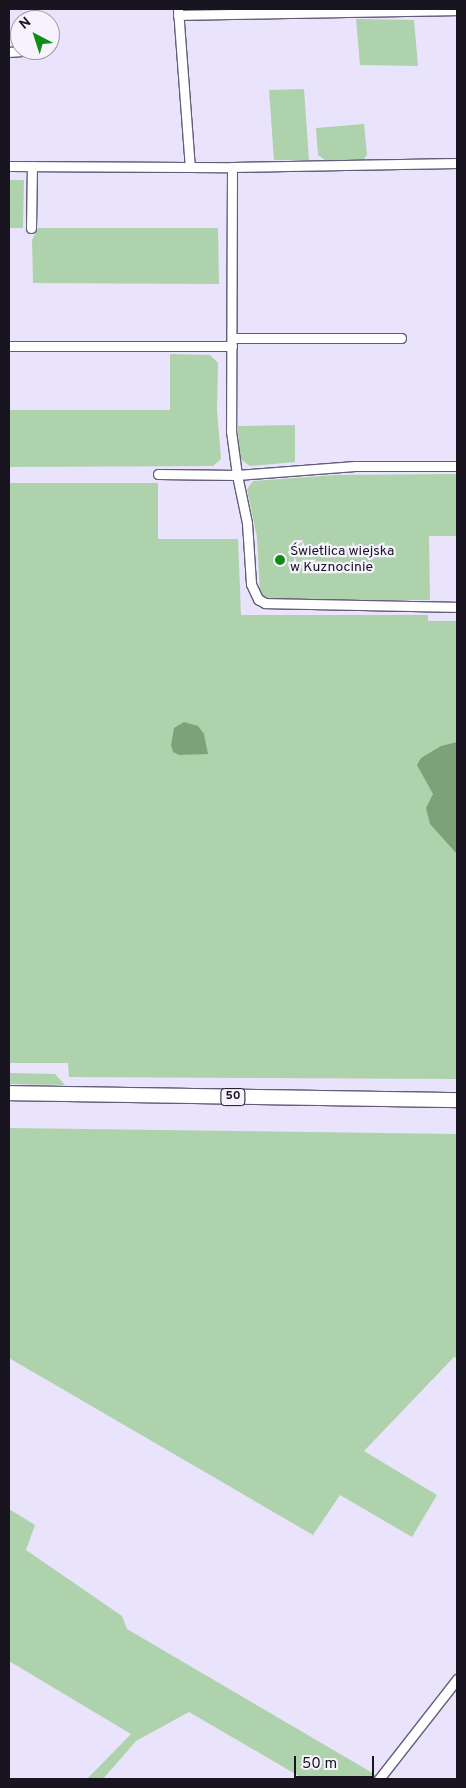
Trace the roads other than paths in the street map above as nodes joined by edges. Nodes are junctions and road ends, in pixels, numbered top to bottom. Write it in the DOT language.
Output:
graph roads {
  1 [pos="457,10"];
  2 [pos="178,12"];
  3 [pos="457,164"];
  4 [pos="9,166"];
  5 [pos="32,166"];
  6 [pos="190,167"];
  7 [pos="232,167"];
  8 [pos="31,228"];
  9 [pos="401,338"];
  10 [pos="232,342"];
  11 [pos="9,346"];
  12 [pos="457,466"];
  13 [pos="158,474"];
  14 [pos="237,475"];
  15 [pos="457,607"];
  16 [pos="9,1093"];
  17 [pos="457,1100"];
  18 [pos="457,1679"];
  19 [pos="379,1779"];
  1 -- 2 [label="street"];
  2 -- 6 [label="street"];
  3 -- 7 [label="street"];
  4 -- 5 [label="street"];
  5 -- 6 [label="street"];
  5 -- 8 [label="street"];
  6 -- 7 [label="street"];
  7 -- 10 [label="street"];
  9 -- 10 [label="street"];
  10 -- 11 [label="street"];
  10 -- 14 [label="street"];
  12 -- 14 [label="street"];
  13 -- 14 [label="street"];
  14 -- 15 [label="street"];
  16 -- 17 [label="main road, 50"];
  18 -- 19 [label="street"];
}
